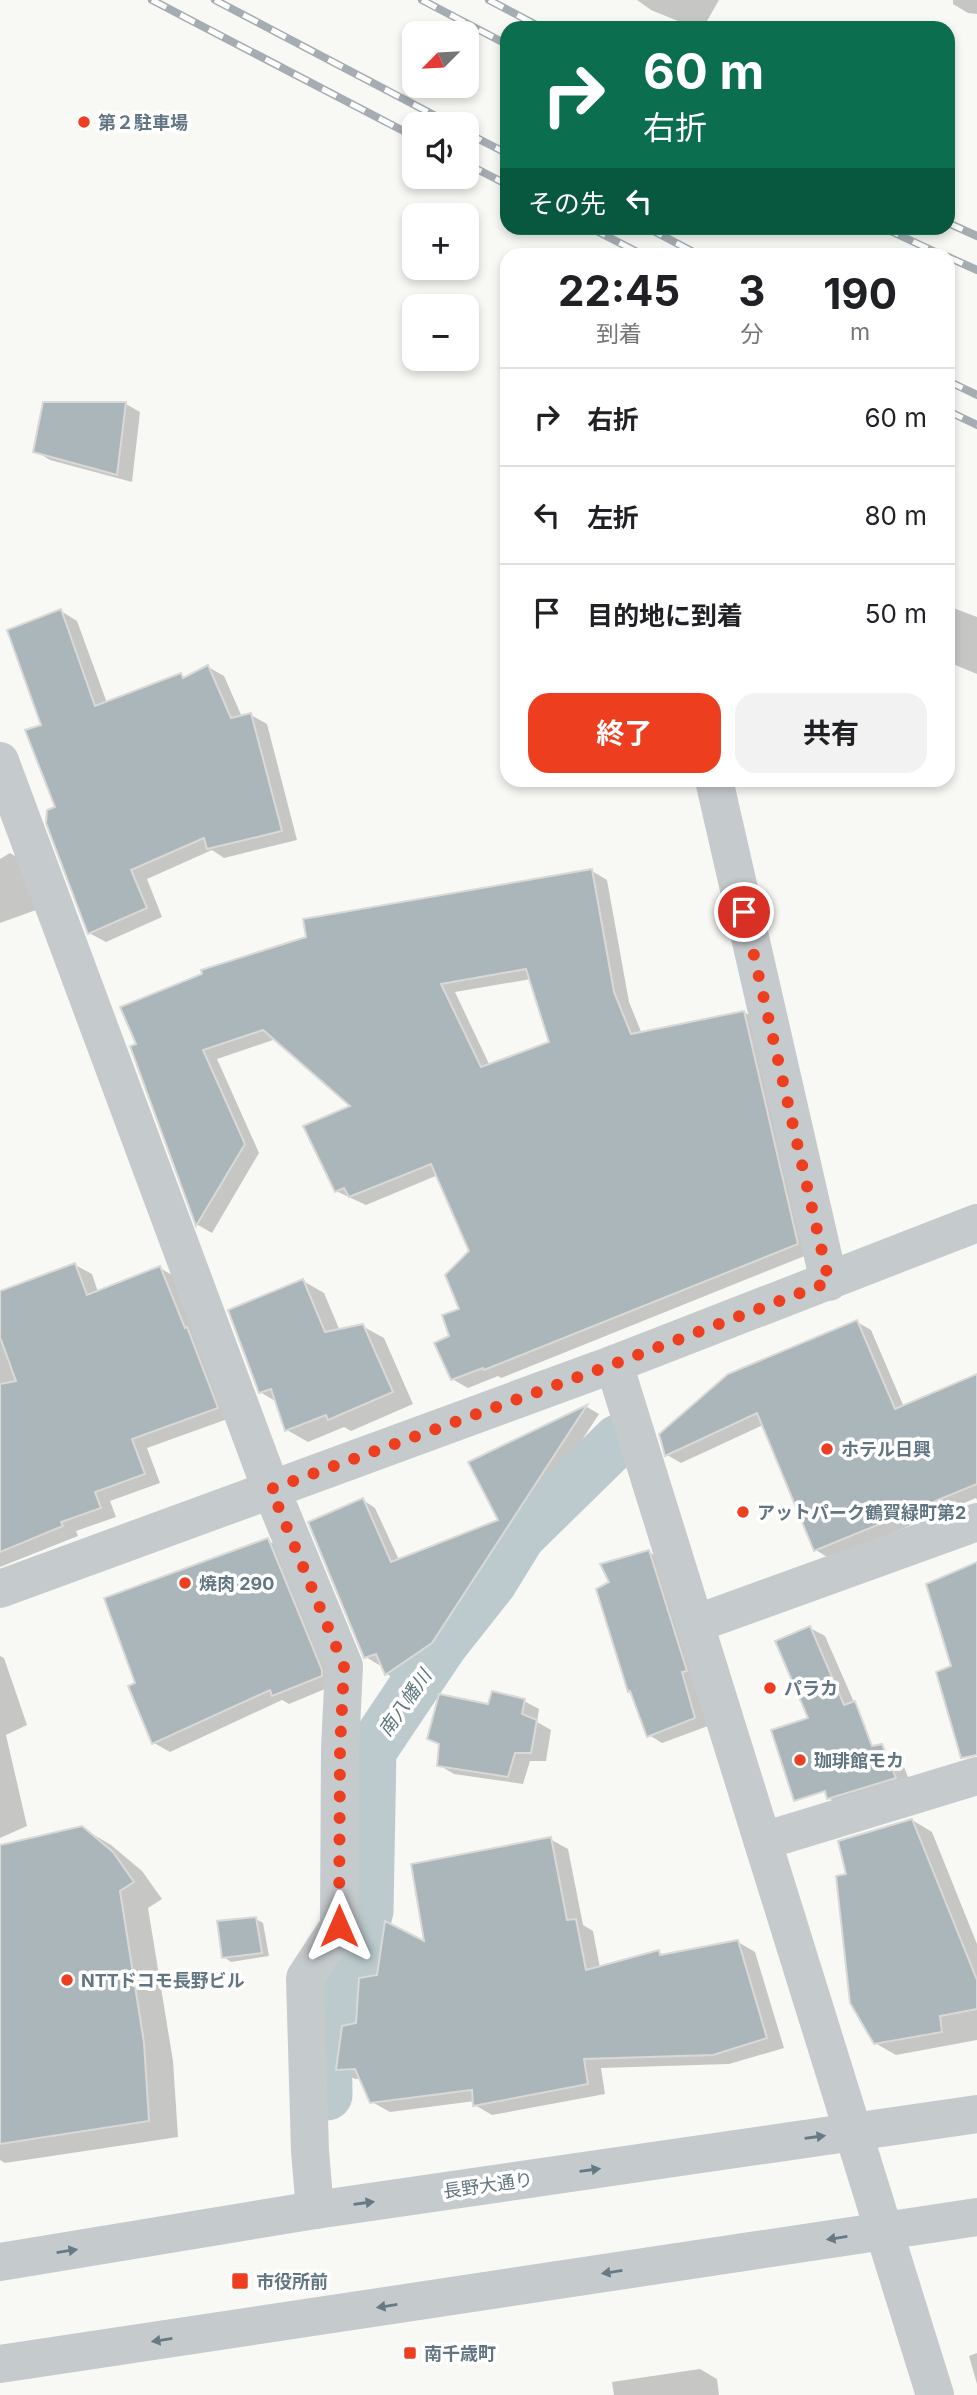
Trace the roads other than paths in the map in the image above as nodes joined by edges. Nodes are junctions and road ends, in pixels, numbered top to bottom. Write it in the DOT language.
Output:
graph roads {
  1 [pos="0,761"];
  2 [pos="716,787"];
  3 [pos="977,1223"];
  4 [pos="829,1282"];
  5 [pos="614,1364"];
  6 [pos="271,1489"];
  7 [pos="977,1522"];
  8 [pos="0,1589"];
  9 [pos="695,1624"];
  10 [pos="977,1776"];
  11 [pos="763,1842"];
  12 [pos="977,2114"];
  13 [pos="854,2131"];
  14 [pos="315,2210"];
  15 [pos="977,2217"];
  16 [pos="885,2230"];
  17 [pos="0,2262"];
  18 [pos="0,2364"];
  19 [pos="935,2395"];
  1 -- 6 [label="street"];
  2 -- 4 [label="street"];
  3 -- 4 [label="street"];
  4 -- 5 [label="street"];
  5 -- 6 [label="street"];
  5 -- 9 [label="street"];
  6 -- 8 [label="street"];
  6 -- 14 [label="street"];
  7 -- 9 [label="street"];
  9 -- 11 [label="street"];
  10 -- 11 [label="street"];
  11 -- 13 [label="street"];
  12 -- 13 [label="street, 長野大通り"];
  14 -- 13 [label="street, 長野大通り, one-way"];
  13 -- 16 [label="street"];
  17 -- 14 [label="street, 長野大通り, one-way"];
  15 -- 16 [label="street"];
  16 -- 18 [label="street, one-way"];
  16 -- 19 [label="street"];
}
